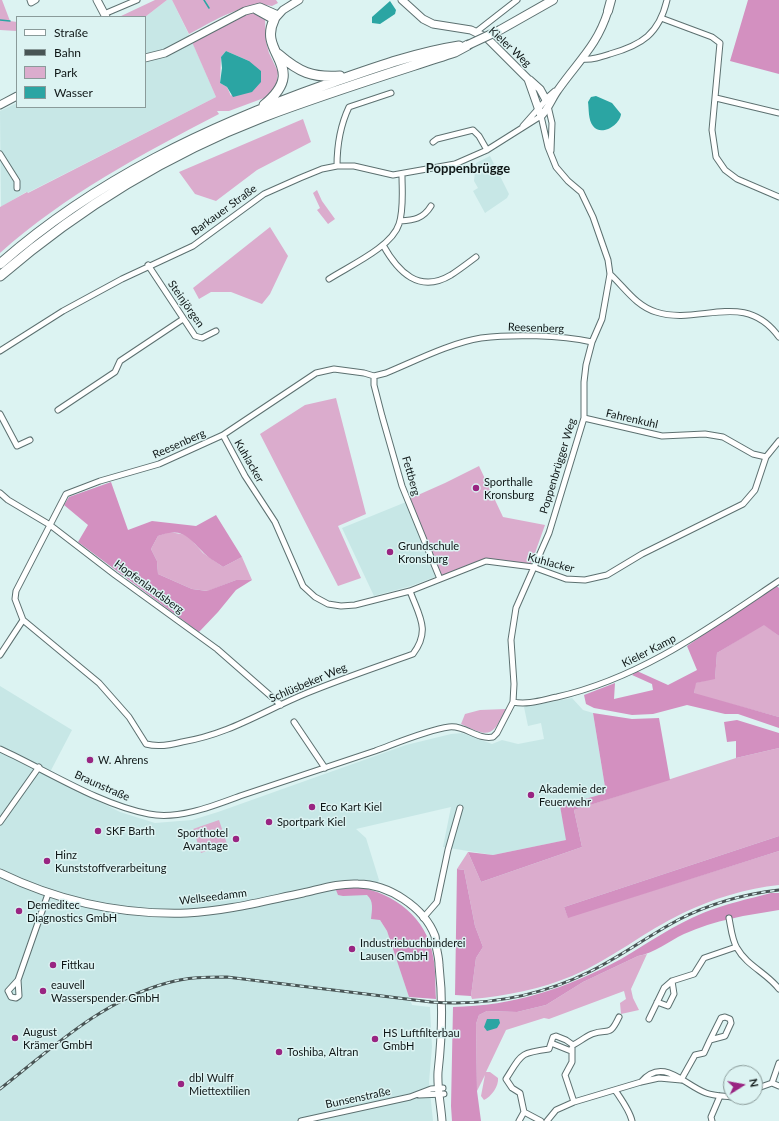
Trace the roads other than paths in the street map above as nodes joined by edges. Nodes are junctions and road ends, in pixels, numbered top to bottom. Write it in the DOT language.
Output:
graph roads {
  1 [pos="30,0"];
  2 [pos="36,0"];
  3 [pos="97,0"];
  4 [pos="137,0"];
  5 [pos="299,0"];
  6 [pos="402,0"];
  7 [pos="518,0"];
  8 [pos="553,0"];
  9 [pos="611,0"];
  10 [pos="667,0"];
  11 [pos="608,11"];
  12 [pos="105,16"];
  13 [pos="276,18"];
  14 [pos="661,18"];
  15 [pos="476,32"];
  16 [pos="468,45"];
  17 [pos="277,53"];
  18 [pos="146,58"];
  19 [pos="582,59"];
  20 [pos="355,75"];
  21 [pos="528,79"];
  22 [pos="391,93"];
  23 [pos="16,96"];
  24 [pos="716,98"];
  25 [pos="1,102"];
  26 [pos="547,104"];
  27 [pos="540,108"];
  28 [pos="258,109"];
  29 [pos="779,113"];
  30 [pos="542,116"];
  31 [pos="521,129"];
  32 [pos="432,142"];
  33 [pos="487,150"];
  34 [pos="0,154"];
  35 [pos="551,154"];
  36 [pos="337,166"];
  37 [pos="402,175"];
  38 [pos="17,188"];
  39 [pos="779,197"];
  40 [pos="431,206"];
  41 [pos="400,221"];
  42 [pos="384,245"];
  43 [pos="476,257"];
  44 [pos="0,264"];
  45 [pos="148,265"];
  46 [pos="610,274"];
  47 [pos="0,276"];
  48 [pos="329,279"];
  49 [pos="183,319"];
  50 [pos="216,331"];
  51 [pos="779,337"];
  52 [pos="592,342"];
  53 [pos="0,351"];
  54 [pos="374,376"];
  55 [pos="58,410"];
  56 [pos="0,414"];
  57 [pos="584,418"];
  58 [pos="223,435"];
  59 [pos="30,440"];
  60 [pos="779,441"];
  61 [pos="766,457"];
  62 [pos="0,493"];
  63 [pos="50,525"];
  64 [pos="533,567"];
  65 [pos="440,579"];
  66 [pos="779,581"];
  67 [pos="410,591"];
  68 [pos="22,620"];
  69 [pos="0,655"];
  70 [pos="513,702"];
  71 [pos="281,705"];
  72 [pos="294,722"];
  73 [pos="451,726"];
  74 [pos="0,749"];
  75 [pos="39,767"];
  76 [pos="325,768"];
  77 [pos="460,808"];
  78 [pos="0,822"];
  79 [pos="0,872"];
  80 [pos="48,894"];
  81 [pos="729,918"];
  82 [pos="424,920"];
  83 [pos="736,947"];
  84 [pos="18,980"];
  85 [pos="672,981"];
  86 [pos="779,990"];
  87 [pos="657,1002"];
  88 [pos="619,1017"];
  89 [pos="649,1019"];
  90 [pos="710,1040"];
  91 [pos="551,1043"];
  92 [pos="572,1048"];
  93 [pos="779,1063"];
  94 [pos="681,1080"];
  95 [pos="772,1083"];
  96 [pos="763,1086"];
  97 [pos="779,1086"];
  98 [pos="615,1090"];
  99 [pos="441,1091"];
  100 [pos="720,1096"];
  101 [pos="723,1096"];
  102 [pos="574,1102"];
  103 [pos="524,1112"];
  104 [pos="442,1117"];
  105 [pos="301,1121"];
  106 [pos="520,1121"];
  107 [pos="541,1121"];
  108 [pos="547,1121"];
  109 [pos="632,1121"];
  110 [pos="712,1121"];
  1 -- 2 [label="street"];
  3 -- 12 [label="main road"];
  4 -- 12 [label="street"];
  5 -- 13 [label="main road"];
  6 -- 15 [label="main road, Kieler Weg"];
  7 -- 15 [label="street, Kieler Weg"];
  8 -- 16 [label="main road, bridge"];
  9 -- 11 [label="main road"];
  10 -- 14 [label="street"];
  11 -- 19 [label="main road, Barkauer Straße"];
  13 -- 17 [label="highway"];
  13 -- 18 [label="main road"];
  14 -- 19 [label="street"];
  14 -- 24 [label="street"];
  15 -- 21 [label="main road, Kieler Weg"];
  16 -- 20 [label="highway"];
  16 -- 47 [label="highway"];
  17 -- 20 [label="highway"];
  17 -- 28 [label="highway"];
  19 -- 26 [label="main road, Barkauer Straße"];
  20 -- 28 [label="highway"];
  21 -- 26 [label="main road, Kieler Weg"];
  21 -- 27 [label="main road, Kieler Weg"];
  22 -- 36 [label="street"];
  23 -- 25 [label="main road"];
  24 -- 29 [label="street"];
  24 -- 39 [label="street"];
  26 -- 27 [label="street, Barkauer Straße"];
  26 -- 30 [label="main road, Barkauer Straße"];
  26 -- 35 [label="street, Poppenbrügger Weg"];
  27 -- 30 [label="main road, Poppenbrügger Weg"];
  27 -- 31 [label="street, Barkauer Straße"];
  28 -- 44 [label="highway"];
  30 -- 31 [label="street, Barkauer Straße"];
  30 -- 35 [label="street, Poppenbrügger Weg"];
  31 -- 33 [label="street, Barkauer Straße"];
  32 -- 33 [label="street"];
  33 -- 37 [label="street, Barkauer Straße"];
  34 -- 38 [label="street"];
  35 -- 46 [label="street, Poppenbrügger Weg"];
  36 -- 37 [label="street, Barkauer Straße"];
  36 -- 45 [label="street, Barkauer Straße"];
  37 -- 41 [label="street"];
  40 -- 41 [label="street"];
  41 -- 42 [label="street"];
  42 -- 43 [label="street"];
  42 -- 48 [label="street"];
  45 -- 49 [label="street, Steinjörgen"];
  45 -- 53 [label="street, Barkauer Straße"];
  46 -- 51 [label="street"];
  46 -- 52 [label="street, Poppenbrügger Weg"];
  49 -- 50 [label="street, Steinjörgen"];
  49 -- 55 [label="street"];
  52 -- 54 [label="street, Reesenberg"];
  52 -- 57 [label="street, Poppenbrügger Weg"];
  54 -- 58 [label="street, Reesenberg"];
  54 -- 65 [label="street, Fettberg"];
  56 -- 59 [label="street"];
  57 -- 61 [label="street, Fahrenkuhl"];
  57 -- 64 [label="street, Poppenbrügger Weg"];
  58 -- 63 [label="street, Reesenberg"];
  58 -- 67 [label="street, Kuhlacker"];
  60 -- 61 [label="street, Kuhlacker"];
  61 -- 64 [label="street, Kuhlacker"];
  62 -- 63 [label="street, Hopfenlandsberg"];
  63 -- 68 [label="street, Reesenberg"];
  63 -- 71 [label="street, Hopfenlandsberg"];
  64 -- 65 [label="street, Kuhlacker"];
  64 -- 70 [label="street, Poppenbrügger Weg"];
  65 -- 67 [label="street, Kuhlacker"];
  66 -- 70 [label="street, Kieler Kamp"];
  67 -- 71 [label="street, Schlüsbeker Weg"];
  68 -- 69 [label="street"];
  68 -- 71 [label="street, Schlüsbeker Weg"];
  70 -- 73 [label="street, Poppenbrügger Weg"];
  72 -- 76 [label="street"];
  73 -- 76 [label="street, Braunstraße"];
  74 -- 75 [label="street, Braunstraße"];
  75 -- 76 [label="street, Braunstraße"];
  75 -- 78 [label="street"];
  77 -- 82 [label="street"];
  79 -- 80 [label="main road, Wellseedamm"];
  80 -- 82 [label="main road, Wellseedamm"];
  80 -- 84 [label="street"];
  81 -- 83 [label="street"];
  82 -- 99 [label="main road, Wellseedamm"];
  83 -- 85 [label="street"];
  83 -- 86 [label="street"];
  85 -- 87 [label="street"];
  85 -- 87 [label="street"];
  87 -- 89 [label="street"];
  88 -- 92 [label="street"];
  90 -- 90 [label="street"];
  90 -- 94 [label="street"];
  91 -- 92 [label="street"];
  91 -- 92 [label="street"];
  91 -- 103 [label="street"];
  92 -- 102 [label="street"];
  93 -- 95 [label="street"];
  94 -- 98 [label="street"];
  94 -- 100 [label="street"];
  95 -- 96 [label="street"];
  95 -- 97 [label="street"];
  98 -- 102 [label="street"];
  98 -- 109 [label="street"];
  99 -- 104 [label="main road, Wellseedamm"];
  99 -- 105 [label="street, Bunsenstraße"];
  100 -- 101 [label="street"];
  100 -- 110 [label="street"];
  102 -- 108 [label="street"];
  103 -- 106 [label="street"];
  103 -- 107 [label="street"];
}
